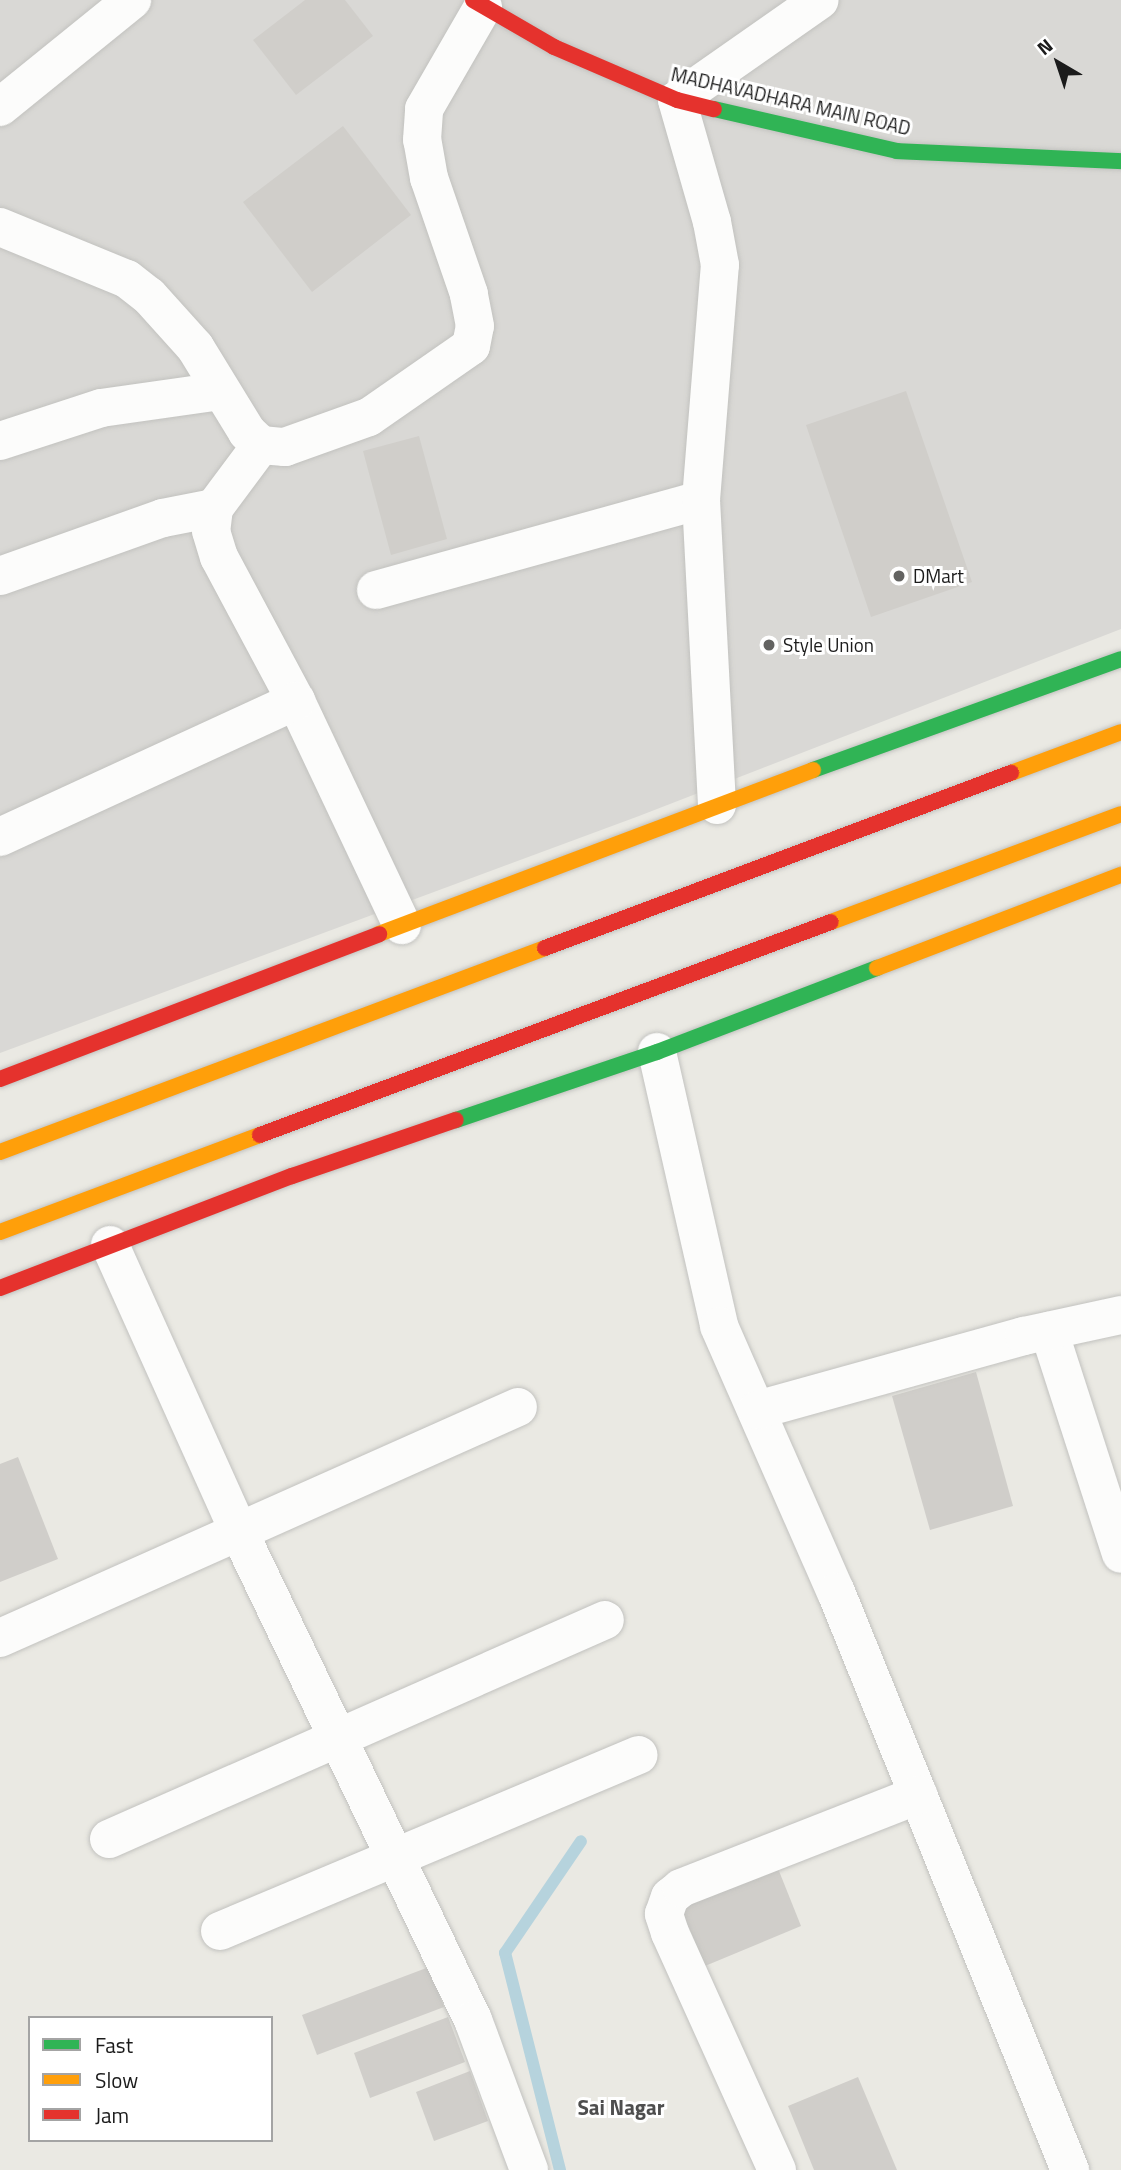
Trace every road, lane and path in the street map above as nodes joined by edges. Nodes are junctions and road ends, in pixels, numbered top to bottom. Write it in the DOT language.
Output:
graph roads {
  1 [pos="132,0"];
  2 [pos="820,0"];
  3 [pos="478,4"];
  4 [pos="677,100"];
  5 [pos="0,107"];
  6 [pos="1121,161"];
  7 [pos="0,227"];
  8 [pos="221,391"];
  9 [pos="0,441"];
  10 [pos="261,445"];
  11 [pos="701,500"];
  12 [pos="214,508"];
  13 [pos="0,576"];
  14 [pos="376,590"];
  15 [pos="1121,659"];
  16 [pos="296,701"];
  17 [pos="1121,732"];
  18 [pos="718,805"];
  19 [pos="1121,814"];
  20 [pos="0,837"];
  21 [pos="1121,875"];
  22 [pos="402,925"];
  23 [pos="657,1052"];
  24 [pos="0,1079"];
  25 [pos="0,1152"];
  26 [pos="0,1232"];
  27 [pos="110,1245"];
  28 [pos="0,1288"];
  29 [pos="1121,1315"];
  30 [pos="1049,1331"];
  31 [pos="519,1407"];
  32 [pos="757,1410"];
  33 [pos="239,1532"];
  34 [pos="1121,1554"];
  35 [pos="605,1620"];
  36 [pos="0,1638"];
  37 [pos="338,1740"];
  38 [pos="639,1755"];
  39 [pos="918,1795"];
  40 [pos="109,1839"];
  41 [pos="396,1860"];
  42 [pos="220,1931"];
  43 [pos="529,2170"];
  44 [pos="777,2170"];
  45 [pos="1070,2170"];
  1 -- 5 [label="street"];
  2 -- 4 [label="street"];
  3 -- 4 [label="main road, MADHAVADHARA MAIN ROAD"];
  3 -- 10 [label="street"];
  4 -- 6 [label="main road, MADHAVADHARA MAIN ROAD"];
  4 -- 11 [label="street"];
  7 -- 8 [label="street"];
  8 -- 9 [label="street"];
  8 -- 10 [label="street"];
  10 -- 12 [label="street"];
  11 -- 14 [label="street"];
  11 -- 18 [label="street"];
  12 -- 13 [label="street"];
  12 -- 16 [label="street"];
  15 -- 18 [label="main road"];
  16 -- 20 [label="street"];
  16 -- 22 [label="street"];
  17 -- 25 [label="main road"];
  18 -- 22 [label="main road"];
  19 -- 26 [label="main road"];
  21 -- 23 [label="main road"];
  22 -- 24 [label="main road"];
  23 -- 27 [label="main road"];
  23 -- 32 [label="street"];
  27 -- 28 [label="main road"];
  27 -- 33 [label="street"];
  29 -- 30 [label="street"];
  30 -- 32 [label="street"];
  30 -- 34 [label="street"];
  31 -- 33 [label="street"];
  32 -- 39 [label="street"];
  33 -- 36 [label="street"];
  33 -- 37 [label="street"];
  35 -- 37 [label="street"];
  37 -- 40 [label="street"];
  37 -- 41 [label="street"];
  38 -- 41 [label="street"];
  39 -- 44 [label="street"];
  39 -- 45 [label="street"];
  41 -- 42 [label="street"];
  41 -- 43 [label="street"];
}
